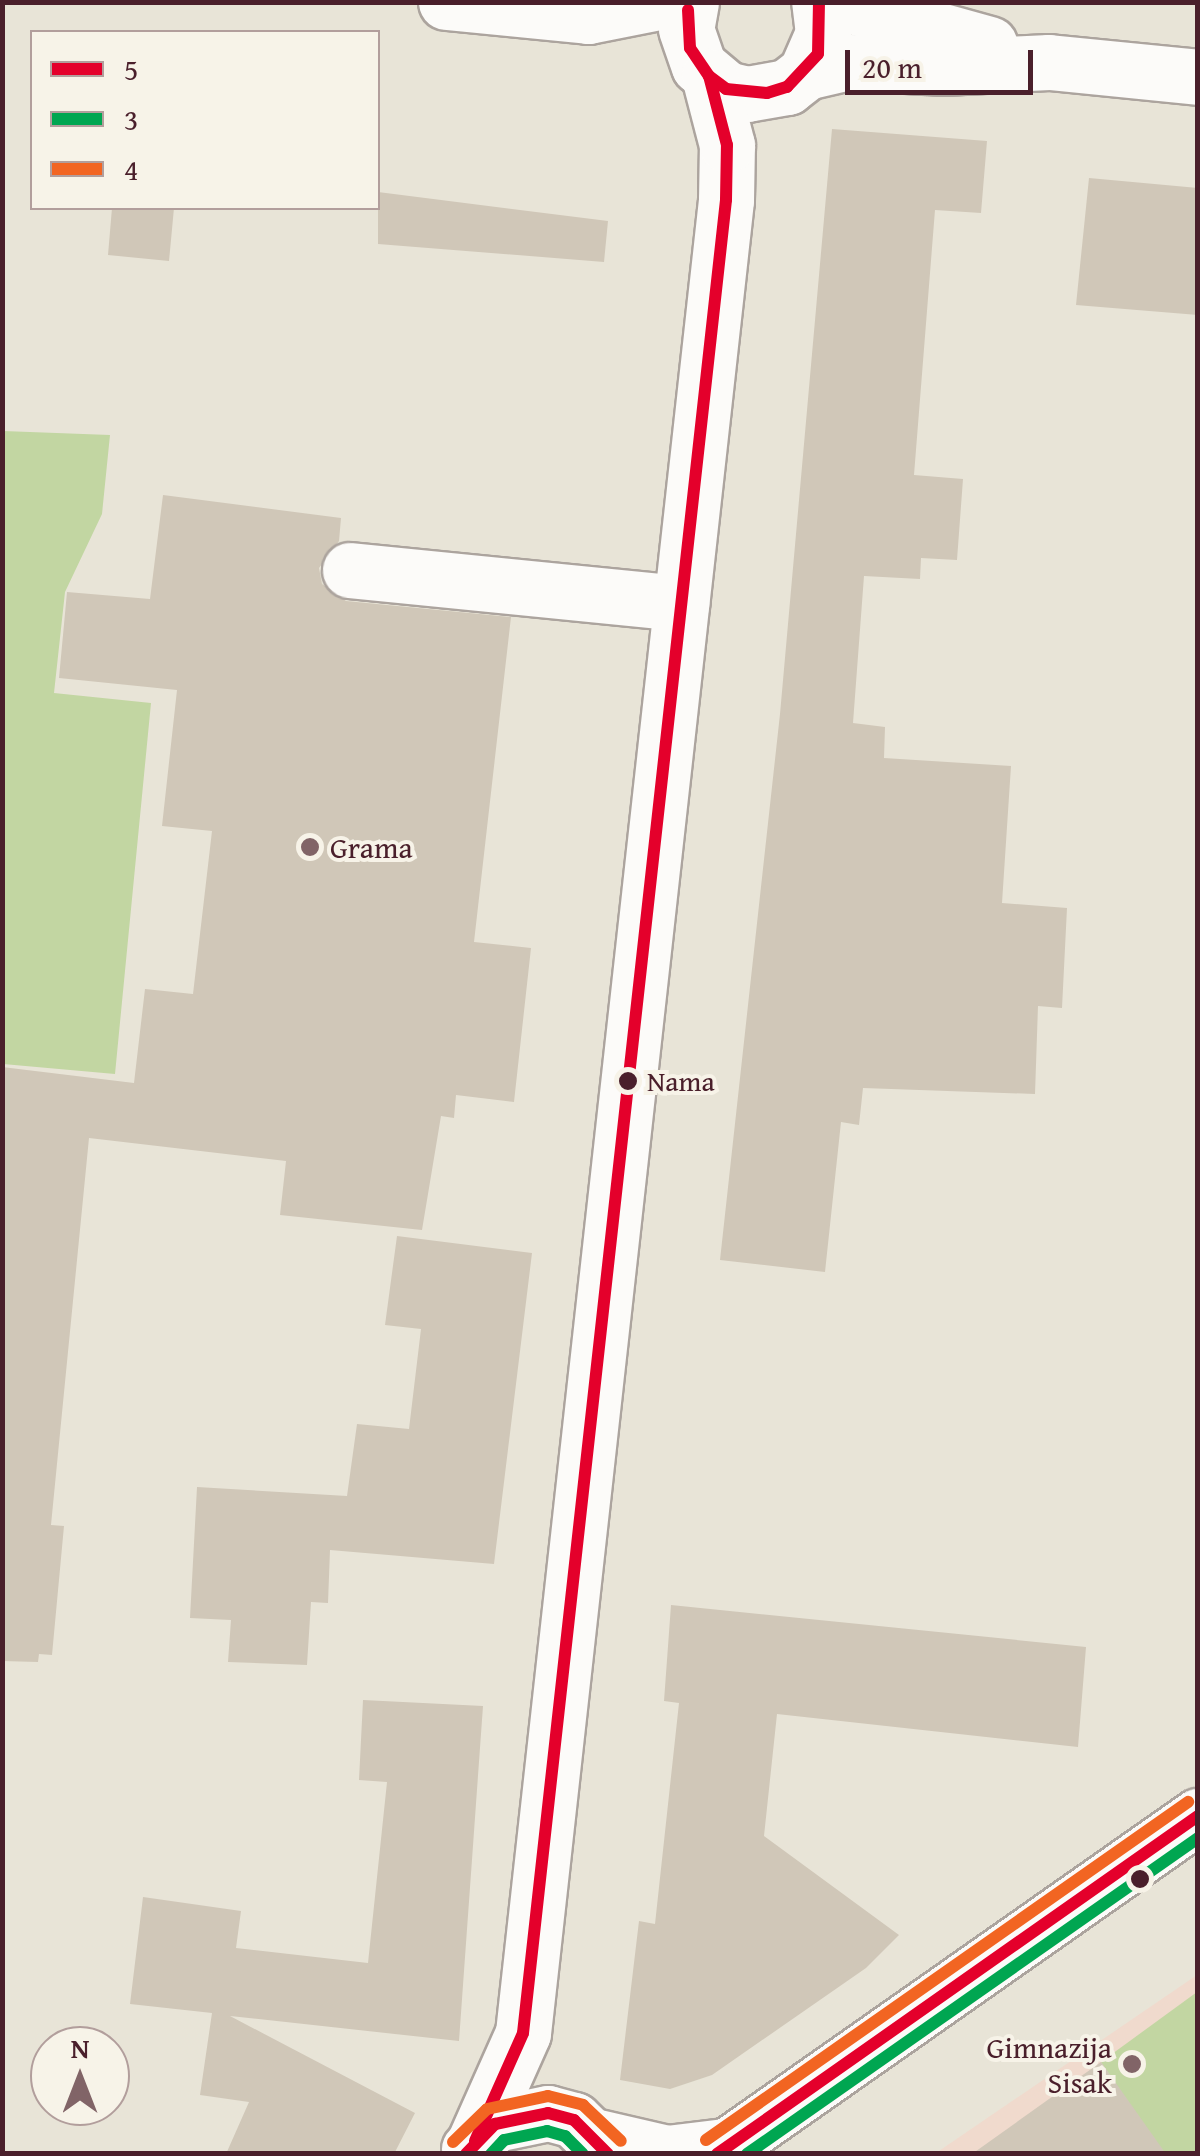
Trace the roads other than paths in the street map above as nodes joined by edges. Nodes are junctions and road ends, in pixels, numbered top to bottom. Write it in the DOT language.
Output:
graph roads {
  1 [pos="446,2"];
  2 [pos="659,2"];
  3 [pos="691,2"];
  4 [pos="819,2"];
  5 [pos="837,2"];
  6 [pos="588,16"];
  7 [pos="1049,62"];
  8 [pos="704,71"];
  9 [pos="1198,77"];
  10 [pos="796,80"];
  11 [pos="726,200"];
  12 [pos="350,570"];
  13 [pos="681,603"];
  14 [pos="1198,1816"];
  15 [pos="523,2033"];
  16 [pos="594,2137"];
  17 [pos="470,2147"];
  18 [pos="720,2150"];
  1 -- 6 [label="street"];
  2 -- 6 [label="street"];
  3 -- 8 [label="street"];
  4 -- 10 [label="street"];
  5 -- 7 [label="street"];
  6 -- 8 [label="street"];
  7 -- 9 [label="street"];
  7 -- 10 [label="street"];
  8 -- 10 [label="street"];
  8 -- 11 [label="street"];
  10 -- 11 [label="street"];
  11 -- 13 [label="street"];
  12 -- 13 [label="street"];
  13 -- 15 [label="street"];
  14 -- 18 [label="street"];
  15 -- 16 [label="street"];
  15 -- 17 [label="street"];
  16 -- 17 [label="street"];
  16 -- 18 [label="street"];
}
